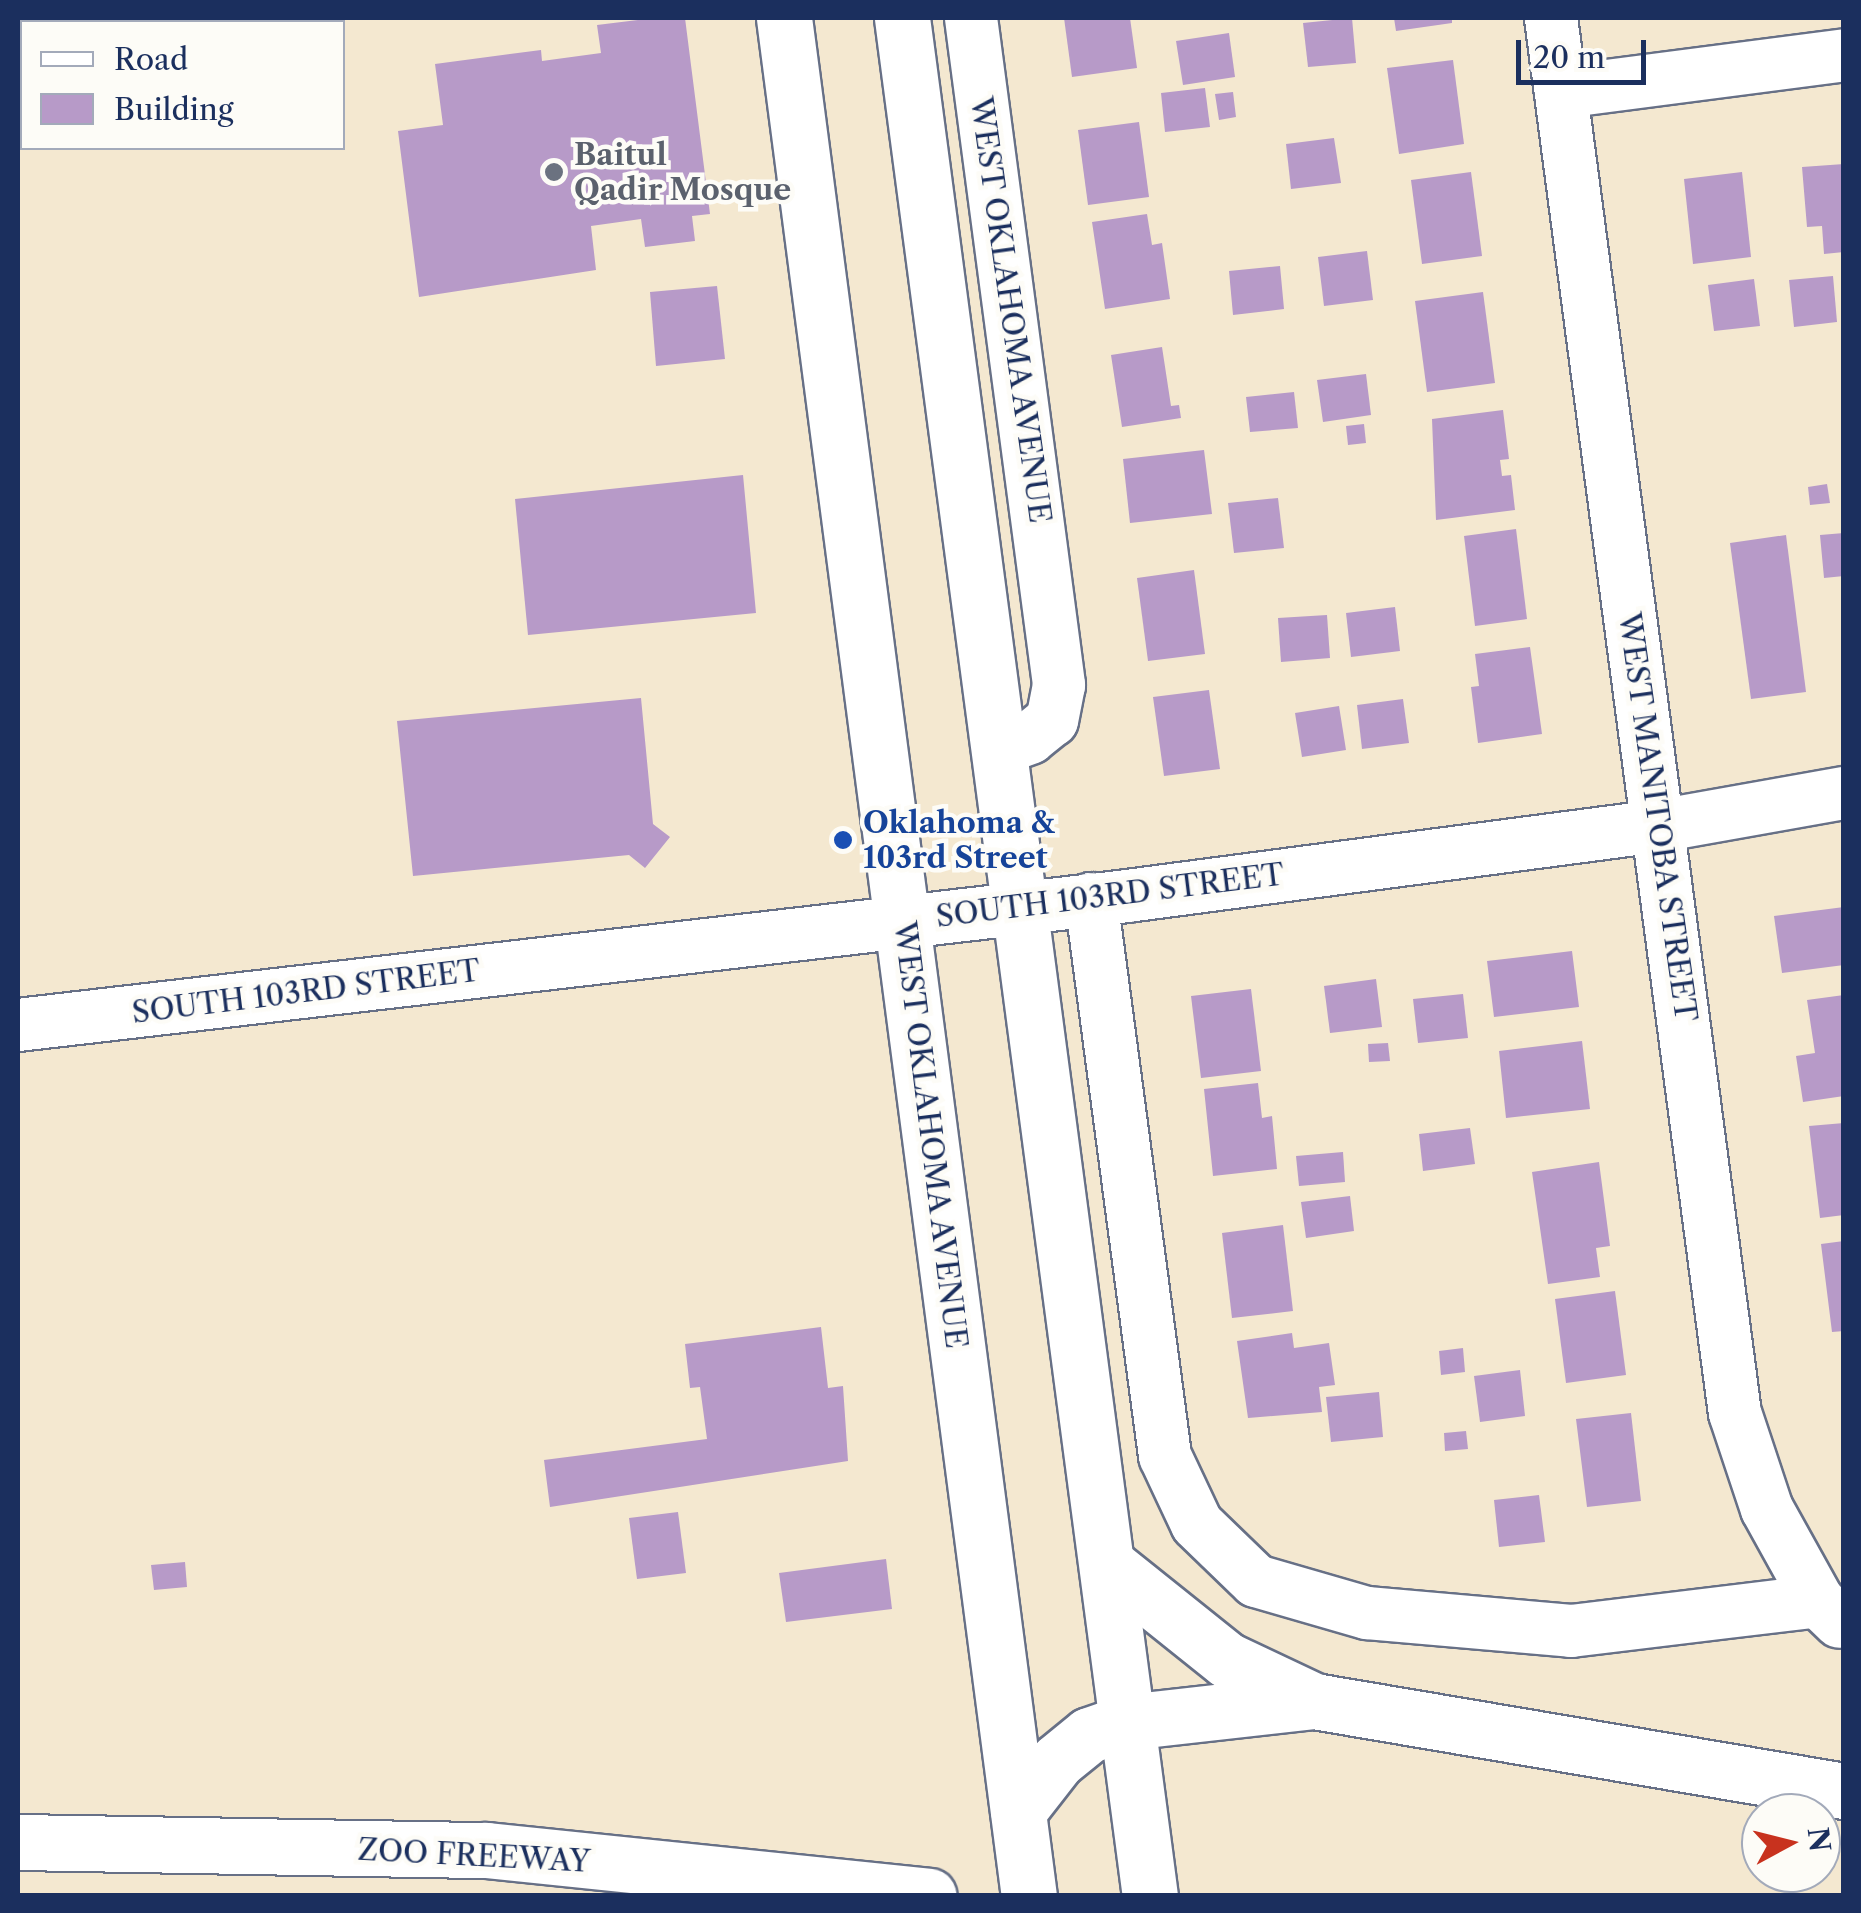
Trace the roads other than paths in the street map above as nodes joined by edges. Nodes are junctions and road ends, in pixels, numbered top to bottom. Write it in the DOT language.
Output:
graph roads {
  1 [pos="784,18"];
  2 [pos="902,18"];
  3 [pos="971,18"];
  4 [pos="1551,18"];
  5 [pos="1844,55"];
  6 [pos="1561,92"];
  7 [pos="999,749"];
  8 [pos="1844,794"];
  9 [pos="1658,826"];
  10 [pos="1091,899"];
  11 [pos="1019,904"];
  12 [pos="902,922"];
  13 [pos="18,1025"];
  14 [pos="1107,1564"];
  15 [pos="1831,1613"];
  16 [pos="1314,1701"];
  17 [pos="1126,1722"];
  18 [pos="1844,1791"];
  19 [pos="1018,1811"];
  20 [pos="18,1842"];
  21 [pos="914,1894"];
  22 [pos="1029,1896"];
  23 [pos="1150,1896"];
  1 -- 12 [label="main road, WEST OKLAHOMA AVENUE"];
  2 -- 7 [label="main road"];
  3 -- 7 [label="street, WEST OKLAHOMA AVENUE"];
  4 -- 6 [label="street, WEST MANITOBA STREET"];
  5 -- 6 [label="street"];
  6 -- 9 [label="street, WEST MANITOBA STREET"];
  7 -- 11 [label="main road"];
  8 -- 9 [label="street, SOUTH 103RD STREET"];
  9 -- 10 [label="street, SOUTH 103RD STREET"];
  9 -- 15 [label="street, WEST MANITOBA STREET"];
  10 -- 11 [label="street, SOUTH 103RD STREET"];
  10 -- 15 [label="street"];
  11 -- 12 [label="street, SOUTH 103RD STREET"];
  11 -- 14 [label="main road"];
  12 -- 13 [label="street, SOUTH 103RD STREET"];
  12 -- 19 [label="main road, WEST OKLAHOMA AVENUE"];
  14 -- 16 [label="main road"];
  14 -- 17 [label="main road"];
  16 -- 17 [label="main road"];
  16 -- 18 [label="main road"];
  17 -- 19 [label="main road"];
  17 -- 23 [label="main road"];
  19 -- 22 [label="main road, WEST OKLAHOMA AVENUE"];
  20 -- 21 [label="main road, ZOO FREEWAY"];
}
